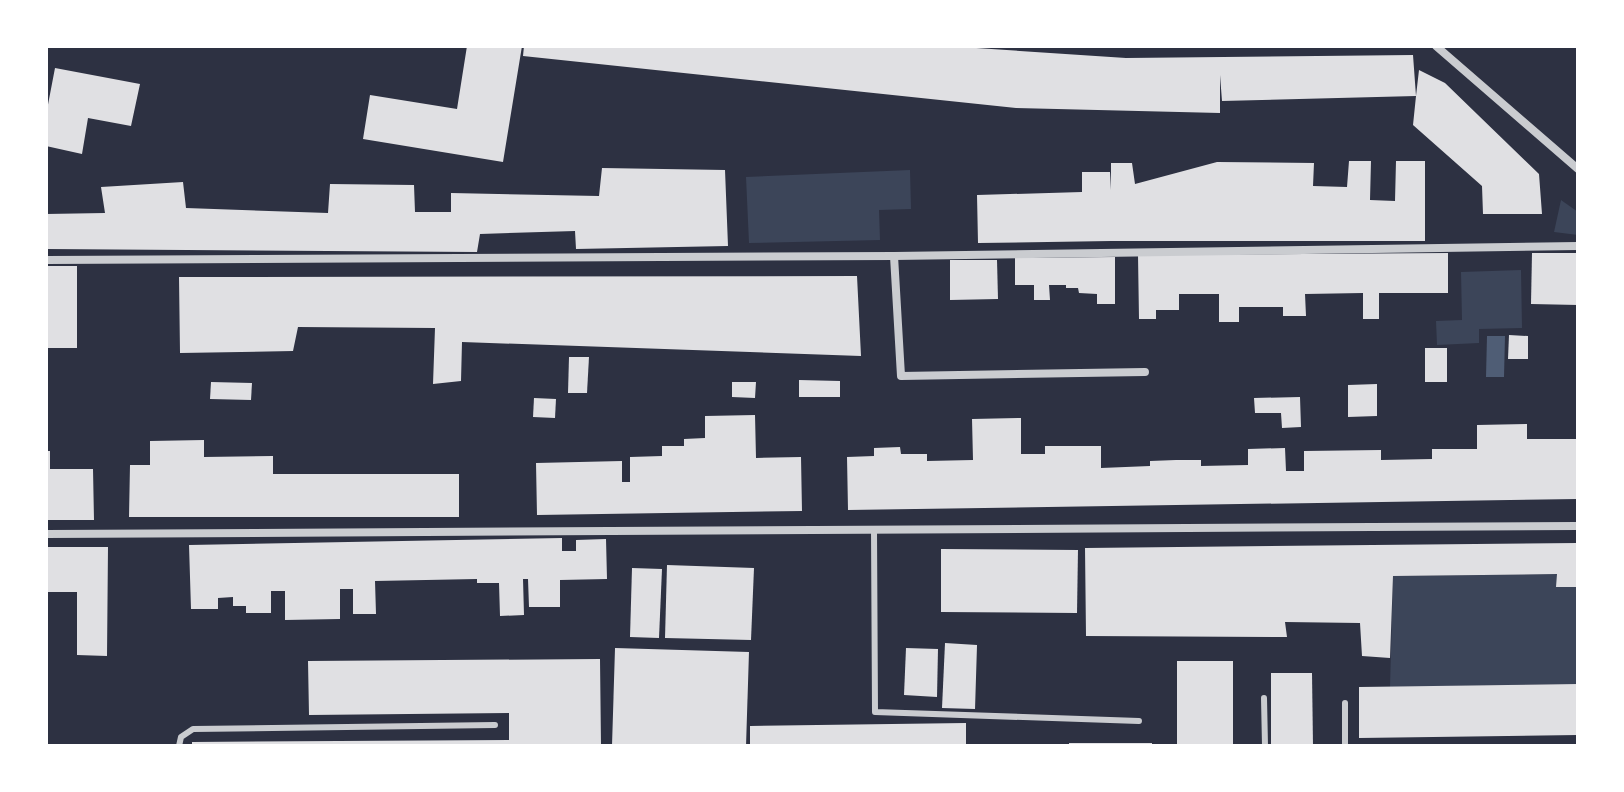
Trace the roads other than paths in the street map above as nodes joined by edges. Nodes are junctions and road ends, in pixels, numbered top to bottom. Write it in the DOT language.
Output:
graph roads {
  1 [pos="1436,46"];
  2 [pos="1578,169"];
  3 [pos="1578,246"];
  4 [pos="894,256"];
  5 [pos="46,260"];
  6 [pos="1145,372"];
  7 [pos="1578,526"];
  8 [pos="874,530"];
  9 [pos="46,534"];
  10 [pos="1264,698"];
  11 [pos="1345,703"];
  12 [pos="1139,721"];
  13 [pos="495,725"];
  14 [pos="179,746"];
  15 [pos="1265,746"];
  16 [pos="1345,746"];
  1 -- 2 [label="street"];
  3 -- 4 [label="street"];
  4 -- 5 [label="street"];
  4 -- 6 [label="street"];
  7 -- 8 [label="street"];
  8 -- 9 [label="street"];
  8 -- 12 [label="lane"];
  10 -- 15 [label="lane"];
  11 -- 16 [label="lane"];
  13 -- 14 [label="lane"];
}
